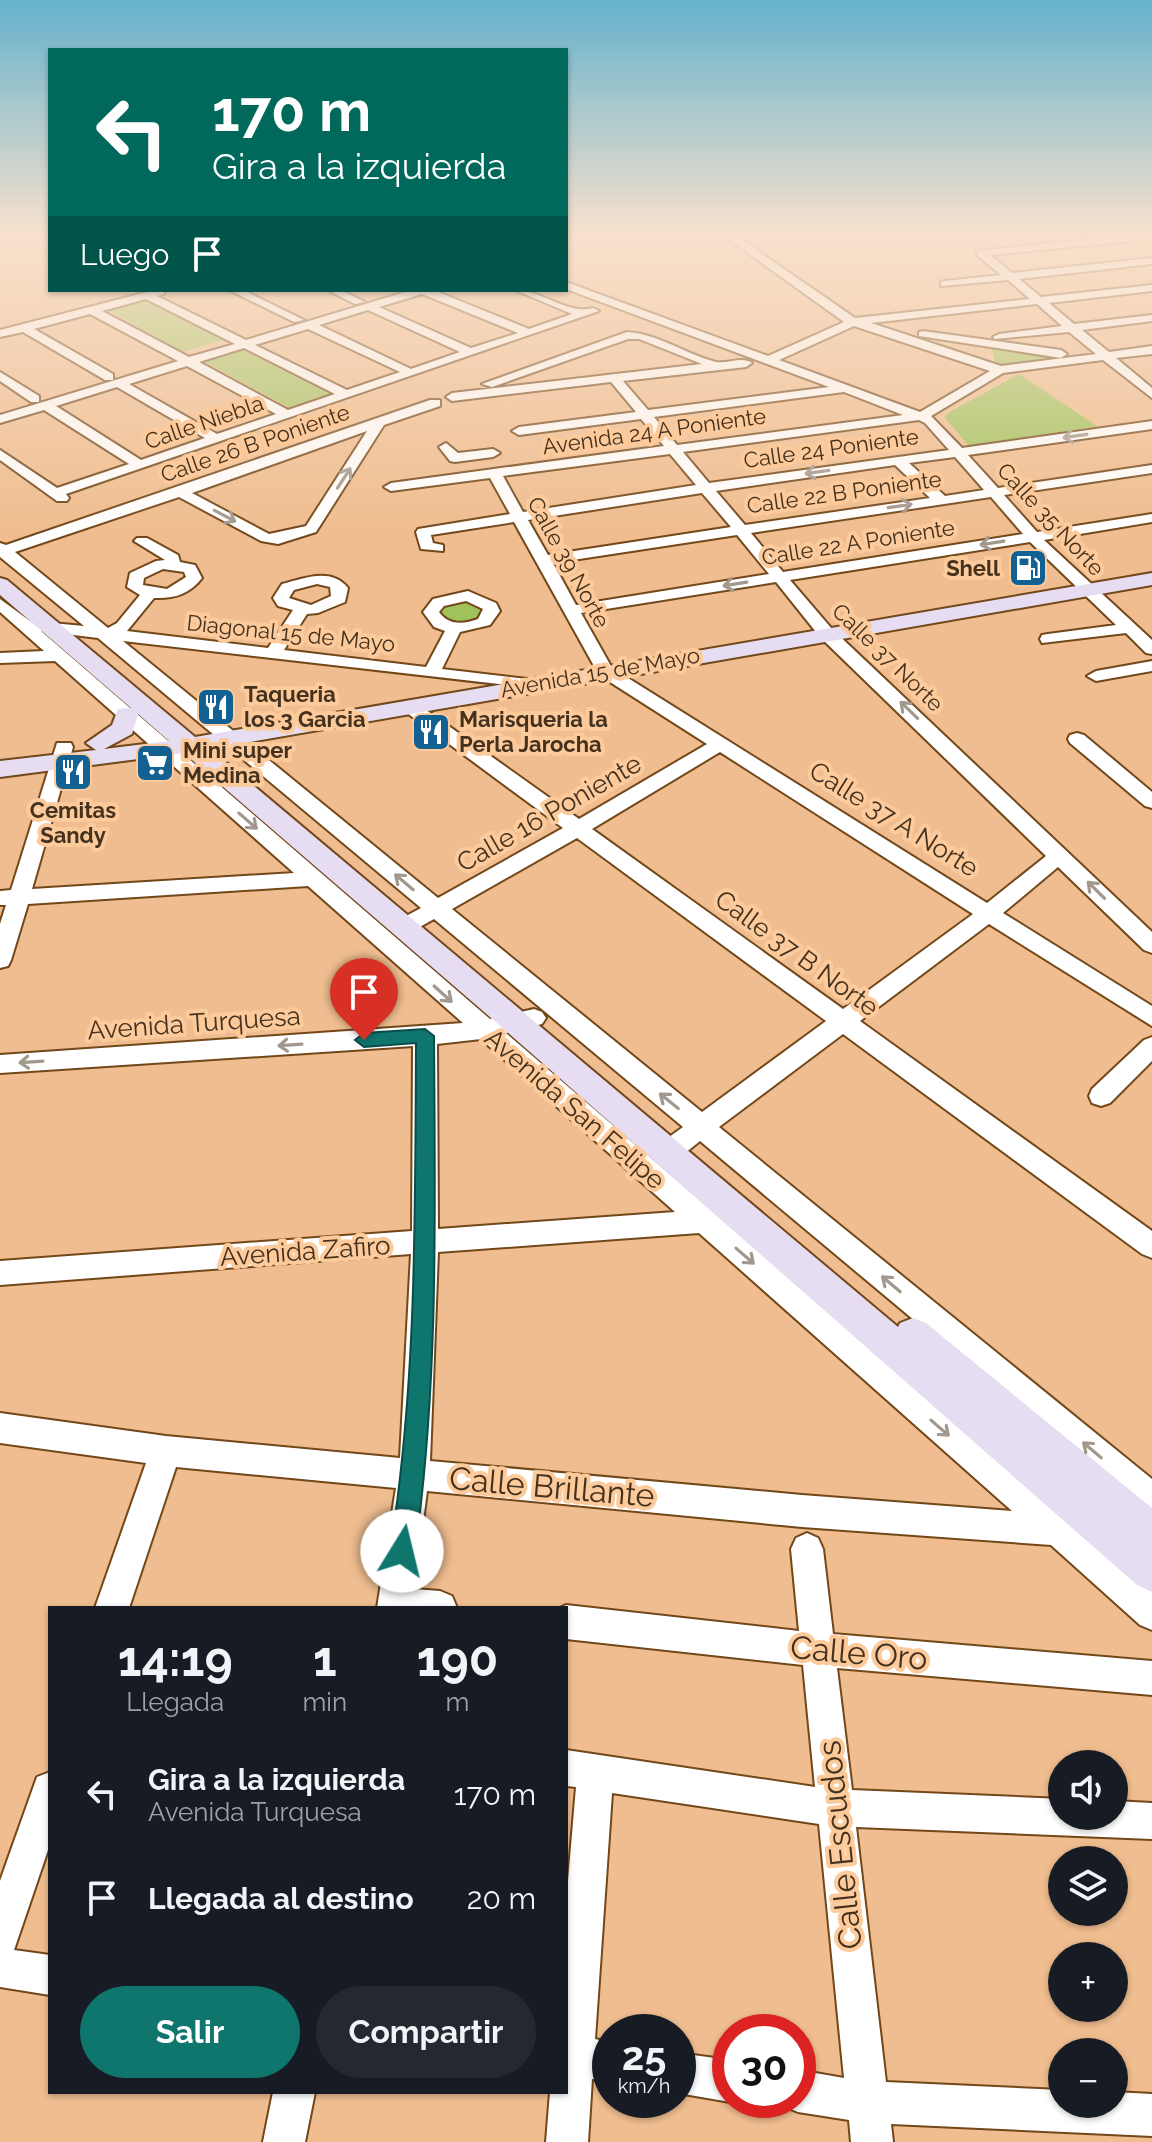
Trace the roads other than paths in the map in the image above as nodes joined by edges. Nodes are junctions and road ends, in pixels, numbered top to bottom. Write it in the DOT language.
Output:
graph roads {
  1 [pos="33,333"];
  2 [pos="135,333"];
  3 [pos="222,333"];
  4 [pos="268,333"];
  5 [pos="326,333"];
  6 [pos="428,333"];
  7 [pos="529,333"];
  8 [pos="695,333"];
  9 [pos="828,333"];
  10 [pos="886,333"];
  11 [pos="905,333"];
  12 [pos="1032,333"];
  13 [pos="1079,333"];
  14 [pos="973,340"];
  15 [pos="240,342"];
  16 [pos="1152,350"];
  17 [pos="472,353"];
  18 [pos="684,353"];
  19 [pos="1089,358"];
  20 [pos="184,359"];
  21 [pos="1111,359"];
  22 [pos="768,360"];
  23 [pos="746,363"];
  24 [pos="717,366"];
  25 [pos="1140,366"];
  26 [pos="1000,370"];
  27 [pos="411,373"];
  28 [pos="0,376"];
  29 [pos="622,379"];
  30 [pos="114,380"];
  31 [pos="1149,388"];
  32 [pos="844,389"];
  33 [pos="346,395"];
  34 [pos="41,402"];
  35 [pos="435,403"];
  36 [pos="0,409"];
  37 [pos="288,415"];
  38 [pos="647,416"];
  39 [pos="922,416"];
  40 [pos="0,419"];
  41 [pos="379,423"];
  42 [pos="1152,425"];
  43 [pos="519,431"];
  44 [pos="216,439"];
  45 [pos="446,447"];
  46 [pos="677,450"];
  47 [pos="960,452"];
  48 [pos="493,453"];
  49 [pos="0,454"];
  50 [pos="473,455"];
  51 [pos="898,461"];
  52 [pos="140,465"];
  53 [pos="1152,469"];
  54 [pos="489,475"];
  55 [pos="391,487"];
  56 [pos="705,488"];
  57 [pos="180,492"];
  58 [pos="995,492"];
  59 [pos="941,500"];
  60 [pos="517,516"];
  61 [pos="1152,518"];
  62 [pos="740,530"];
  63 [pos="1032,537"];
  64 [pos="142,541"];
  65 [pos="438,548"];
  66 [pos="3,557"];
  67 [pos="543,560"];
  68 [pos="172,563"];
  69 [pos="1152,565"];
  70 [pos="779,577"];
  71 [pos="1152,579"];
  72 [pos="0,584"];
  73 [pos="1079,584"];
  74 [pos="150,593"];
  75 [pos="0,604"];
  76 [pos="301,610"];
  77 [pos="572,610"];
  78 [pos="11,623"];
  79 [pos="455,627"];
  80 [pos="61,628"];
  81 [pos="821,628"];
  82 [pos="1129,628"];
  83 [pos="106,635"];
  84 [pos="1048,639"];
  85 [pos="1152,649"];
  86 [pos="273,653"];
  87 [pos="57,656"];
  88 [pos="0,658"];
  89 [pos="601,665"];
  90 [pos="1152,666"];
  91 [pos="432,671"];
  92 [pos="1096,676"];
  93 [pos="491,678"];
  94 [pos="527,684"];
  95 [pos="409,706"];
  96 [pos="126,714"];
  97 [pos="189,737"];
  98 [pos="1077,739"];
  99 [pos="98,743"];
  100 [pos="720,744"];
  101 [pos="0,754"];
  102 [pos="62,755"];
  103 [pos="0,769"];
  104 [pos="1152,802"];
  105 [pos="577,829"];
  106 [pos="1060,855"];
  107 [pos="314,879"];
  108 [pos="10,898"];
  109 [pos="990,912"];
  110 [pos="418,918"];
  111 [pos="1152,945"];
  112 [pos="0,960"];
  113 [pos="1152,1017"];
  114 [pos="842,1020"];
  115 [pos="511,1023"];
  116 [pos="425,1036"];
  117 [pos="1152,1046"];
  118 [pos="0,1064"];
  119 [pos="1101,1096"];
  120 [pos="683,1140"];
  121 [pos="705,1221"];
  122 [pos="425,1242"];
  123 [pos="1152,1246"];
  124 [pos="0,1273"];
  125 [pos="0,1428"];
  126 [pos="166,1451"];
  127 [pos="414,1474"];
  128 [pos="1139,1509"];
  129 [pos="1057,1530"];
  130 [pos="807,1549"];
  131 [pos="1152,1570"];
  132 [pos="113,1606"];
  133 [pos="394,1606"];
  134 [pos="1152,1613"];
  135 [pos="568,1622"];
  136 [pos="820,1650"];
  137 [pos="1152,1678"];
  138 [pos="580,1770"];
  139 [pos="48,1796"];
  140 [pos="836,1808"];
  141 [pos="1152,1821"];
  142 [pos="0,1936"];
  143 [pos="0,1967"];
  144 [pos="48,1975"];
  145 [pos="583,2058"];
  146 [pos="294,2094"];
  147 [pos="816,2094"];
  148 [pos="868,2102"];
  149 [pos="1152,2115"];
  150 [pos="284,2142"];
  151 [pos="567,2142"];
  152 [pos="872,2142"];
  1 -- 30 [label="street"];
  2 -- 20 [label="street"];
  3 -- 15 [label="street"];
  4 -- 15 [label="street"];
  5 -- 27 [label="street"];
  6 -- 17 [label="street"];
  7 -- 17 [label="street, Calle Niebla"];
  8 -- 22 [label="street"];
  9 -- 22 [label="street"];
  10 -- 26 [label="street"];
  11 -- 14 [label="street"];
  12 -- 14 [label="street"];
  13 -- 21 [label="street"];
  14 -- 19 [label="street"];
  15 -- 20 [label="street"];
  15 -- 33 [label="street"];
  16 -- 21 [label="street"];
  17 -- 27 [label="street, Calle Niebla"];
  18 -- 24 [label="street"];
  18 -- 29 [label="street"];
  18 -- 29 [label="street"];
  19 -- 21 [label="street"];
  19 -- 26 [label="street"];
  20 -- 30 [label="street"];
  20 -- 37 [label="street"];
  21 -- 25 [label="street"];
  21 -- 31 [label="street"];
  22 -- 32 [label="street"];
  23 -- 24 [label="street"];
  24 -- 29 [label="street"];
  26 -- 39 [label="street"];
  27 -- 33 [label="street, Calle Niebla"];
  28 -- 34 [label="street"];
  29 -- 38 [label="street, Calle 37 Norte"];
  30 -- 34 [label="street"];
  30 -- 44 [label="street"];
  32 -- 38 [label="street"];
  32 -- 39 [label="street"];
  33 -- 37 [label="street, Calle Niebla"];
  34 -- 36 [label="street"];
  34 -- 40 [label="street"];
  34 -- 52 [label="street"];
  35 -- 41 [label="street, Calle 26 B Poniente"];
  37 -- 44 [label="street, Calle Niebla"];
  38 -- 43 [label="street"];
  38 -- 46 [label="street, Calle 37 Norte"];
  39 -- 46 [label="street, Avenida 24 A Poniente"];
  39 -- 47 [label="street, Calle 35 Norte"];
  41 -- 57 [label="street, Calle 26 B Poniente"];
  57 -- 41 [label="street, one-way"];
  42 -- 47 [label="street, Calle 24 Poniente, one-way"];
  44 -- 52 [label="street, Calle Niebla"];
  45 -- 50 [label="street"];
  46 -- 54 [label="street, Avenida 24 A Poniente"];
  46 -- 56 [label="street, Calle 37 Norte"];
  47 -- 51 [label="street, Calle 24 Poniente"];
  47 -- 58 [label="street, Calle 35 Norte"];
  48 -- 50 [label="street"];
  49 -- 52 [label="street, Calle Niebla"];
  50 -- 54 [label="street, Calle 39 Norte"];
  51 -- 56 [label="street, Calle 24 Poniente, one-way"];
  51 -- 59 [label="street"];
  53 -- 58 [label="street, Calle 22 B Poniente"];
  54 -- 55 [label="street, Avenida 24 A Poniente"];
  54 -- 60 [label="street, Calle 39 Norte"];
  56 -- 60 [label="street, Calle 24 Poniente"];
  56 -- 62 [label="street, Calle 37 Norte"];
  57 -- 66 [label="street, Calle 26 B Poniente"];
  58 -- 59 [label="street, Calle 22 B Poniente"];
  58 -- 63 [label="street, Calle 35 Norte"];
  62 -- 59 [label="street, Calle 22 B Poniente, one-way"];
  60 -- 65 [label="street, Calle 24 Poniente"];
  60 -- 67 [label="street, Calle 39 Norte"];
  61 -- 63 [label="street, Calle 22 A Poniente"];
  62 -- 67 [label="street, Calle 22 B Poniente"];
  62 -- 70 [label="street, Calle 37 Norte"];
  63 -- 70 [label="street, Calle 22 A Poniente, one-way"];
  63 -- 73 [label="street, Calle 35 Norte"];
  64 -- 68 [label="street"];
  66 -- 80 [label="main road, Avenida San Felipe"];
  66 -- 83 [label="street, Avenida San Felipe"];
  67 -- 77 [label="street, Calle 39 Norte"];
  68 -- 74 [label="street"];
  68 -- 74 [label="street"];
  69 -- 73 [label="main road, Avenida 15 de Mayo"];
  70 -- 77 [label="street, Calle 22 A Poniente, one-way"];
  70 -- 81 [label="street, Calle 37 Norte"];
  71 -- 73 [label="main road, Avenida 15 de Mayo"];
  72 -- 80 [label="main road, Avenida San Felipe"];
  73 -- 81 [label="main road, Avenida 15 de Mayo"];
  73 -- 82 [label="street, Calle 35 Norte"];
  74 -- 83 [label="street"];
  75 -- 78 [label="street, Avenida San Felipe"];
  76 -- 86 [label="street"];
  77 -- 89 [label="street, Calle 39 Norte"];
  78 -- 80 [label="street, Diagonal 15 de Mayo"];
  78 -- 87 [label="street, Avenida San Felipe"];
  79 -- 91 [label="street"];
  80 -- 83 [label="street, Diagonal 15 de Mayo"];
  80 -- 97 [label="main road, Avenida San Felipe"];
  81 -- 89 [label="main road, Avenida 15 de Mayo"];
  106 -- 81 [label="street, Calle 37 Norte, one-way"];
  82 -- 84 [label="street"];
  82 -- 85 [label="street, Calle 35 Norte"];
  83 -- 86 [label="street, Diagonal 15 de Mayo"];
  83 -- 97 [label="street, Avenida San Felipe"];
  86 -- 91 [label="street, Diagonal 15 de Mayo"];
  87 -- 88 [label="street"];
  87 -- 96 [label="street, Avenida San Felipe"];
  89 -- 93 [label="main road, Avenida 15 de Mayo"];
  89 -- 94 [label="main road, Avenida 15 de Mayo"];
  89 -- 100 [label="street, Calle 37 A Norte"];
  90 -- 92 [label="street"];
  91 -- 93 [label="street, Diagonal 15 de Mayo"];
  93 -- 94 [label="street, Diagonal 15 de Mayo"];
  93 -- 97 [label="main road, Avenida 15 de Mayo"];
  94 -- 95 [label="main road, Avenida 15 de Mayo"];
  95 -- 97 [label="main road, Avenida 15 de Mayo"];
  95 -- 105 [label="street, Calle 37 B Norte"];
  96 -- 97 [label="street, Avenida San Felipe"];
  96 -- 99 [label="main road"];
  97 -- 99 [label="main road, Avenida 15 de Mayo"];
  97 -- 102 [label="main road, Avenida 15 de Mayo"];
  97 -- 107 [label="street, Avenida San Felipe, one-way"];
  97 -- 110 [label="main road, Avenida San Felipe"];
  98 -- 104 [label="street"];
  99 -- 102 [label="main road, Avenida 15 de Mayo"];
  100 -- 105 [label="street, Calle 16 Poniente"];
  100 -- 109 [label="street, Calle 37 A Norte"];
  101 -- 102 [label="main road, Avenida 15 de Mayo"];
  102 -- 103 [label="main road, Avenida 15 de Mayo"];
  102 -- 108 [label="street"];
  105 -- 110 [label="street, Calle 16 Poniente"];
  105 -- 114 [label="street, Calle 37 B Norte"];
  106 -- 109 [label="street"];
  111 -- 106 [label="street, Calle 37 Norte, one-way"];
  107 -- 108 [label="street"];
  107 -- 115 [label="street, Avenida San Felipe, one-way"];
  108 -- 112 [label="street"];
  109 -- 113 [label="street, Calle 37 A Norte"];
  109 -- 114 [label="street"];
  110 -- 115 [label="main road, Avenida San Felipe"];
  120 -- 110 [label="street, Avenida San Felipe, one-way"];
  114 -- 120 [label="street"];
  114 -- 123 [label="street, Calle 37 B Norte"];
  115 -- 116 [label="street, Avenida Turquesa"];
  115 -- 120 [label="main road, Avenida San Felipe"];
  115 -- 121 [label="street, Avenida San Felipe"];
  116 -- 118 [label="street, Avenida Turquesa, one-way"];
  116 -- 122 [label="street"];
  117 -- 119 [label="street"];
  120 -- 128 [label="main road, Avenida San Felipe"];
  128 -- 120 [label="street, Avenida San Felipe, one-way"];
  121 -- 122 [label="street, Avenida Zafiro"];
  121 -- 129 [label="street, Avenida San Felipe, one-way"];
  122 -- 124 [label="street, Avenida Zafiro"];
  122 -- 127 [label="street"];
  125 -- 126 [label="street, Calle Brillante"];
  126 -- 127 [label="street, Calle Brillante"];
  126 -- 132 [label="street"];
  127 -- 129 [label="street, Calle Brillante"];
  127 -- 133 [label="street"];
  128 -- 131 [label="main road, Avenida San Felipe"];
  129 -- 134 [label="street, Avenida San Felipe"];
  130 -- 136 [label="street, Calle Escudos"];
  135 -- 136 [label="street, Calle Oro"];
  136 -- 137 [label="street, Calle Oro"];
  136 -- 140 [label="street, Calle Escudos"];
  138 -- 140 [label="street"];
  138 -- 145 [label="street"];
  139 -- 142 [label="street"];
  140 -- 141 [label="street"];
  140 -- 148 [label="street, Calle Escudos"];
  143 -- 144 [label="street"];
  145 -- 151 [label="street"];
  146 -- 150 [label="street"];
  147 -- 148 [label="street"];
  148 -- 149 [label="street"];
  148 -- 152 [label="street, Calle Escudos"];
}
